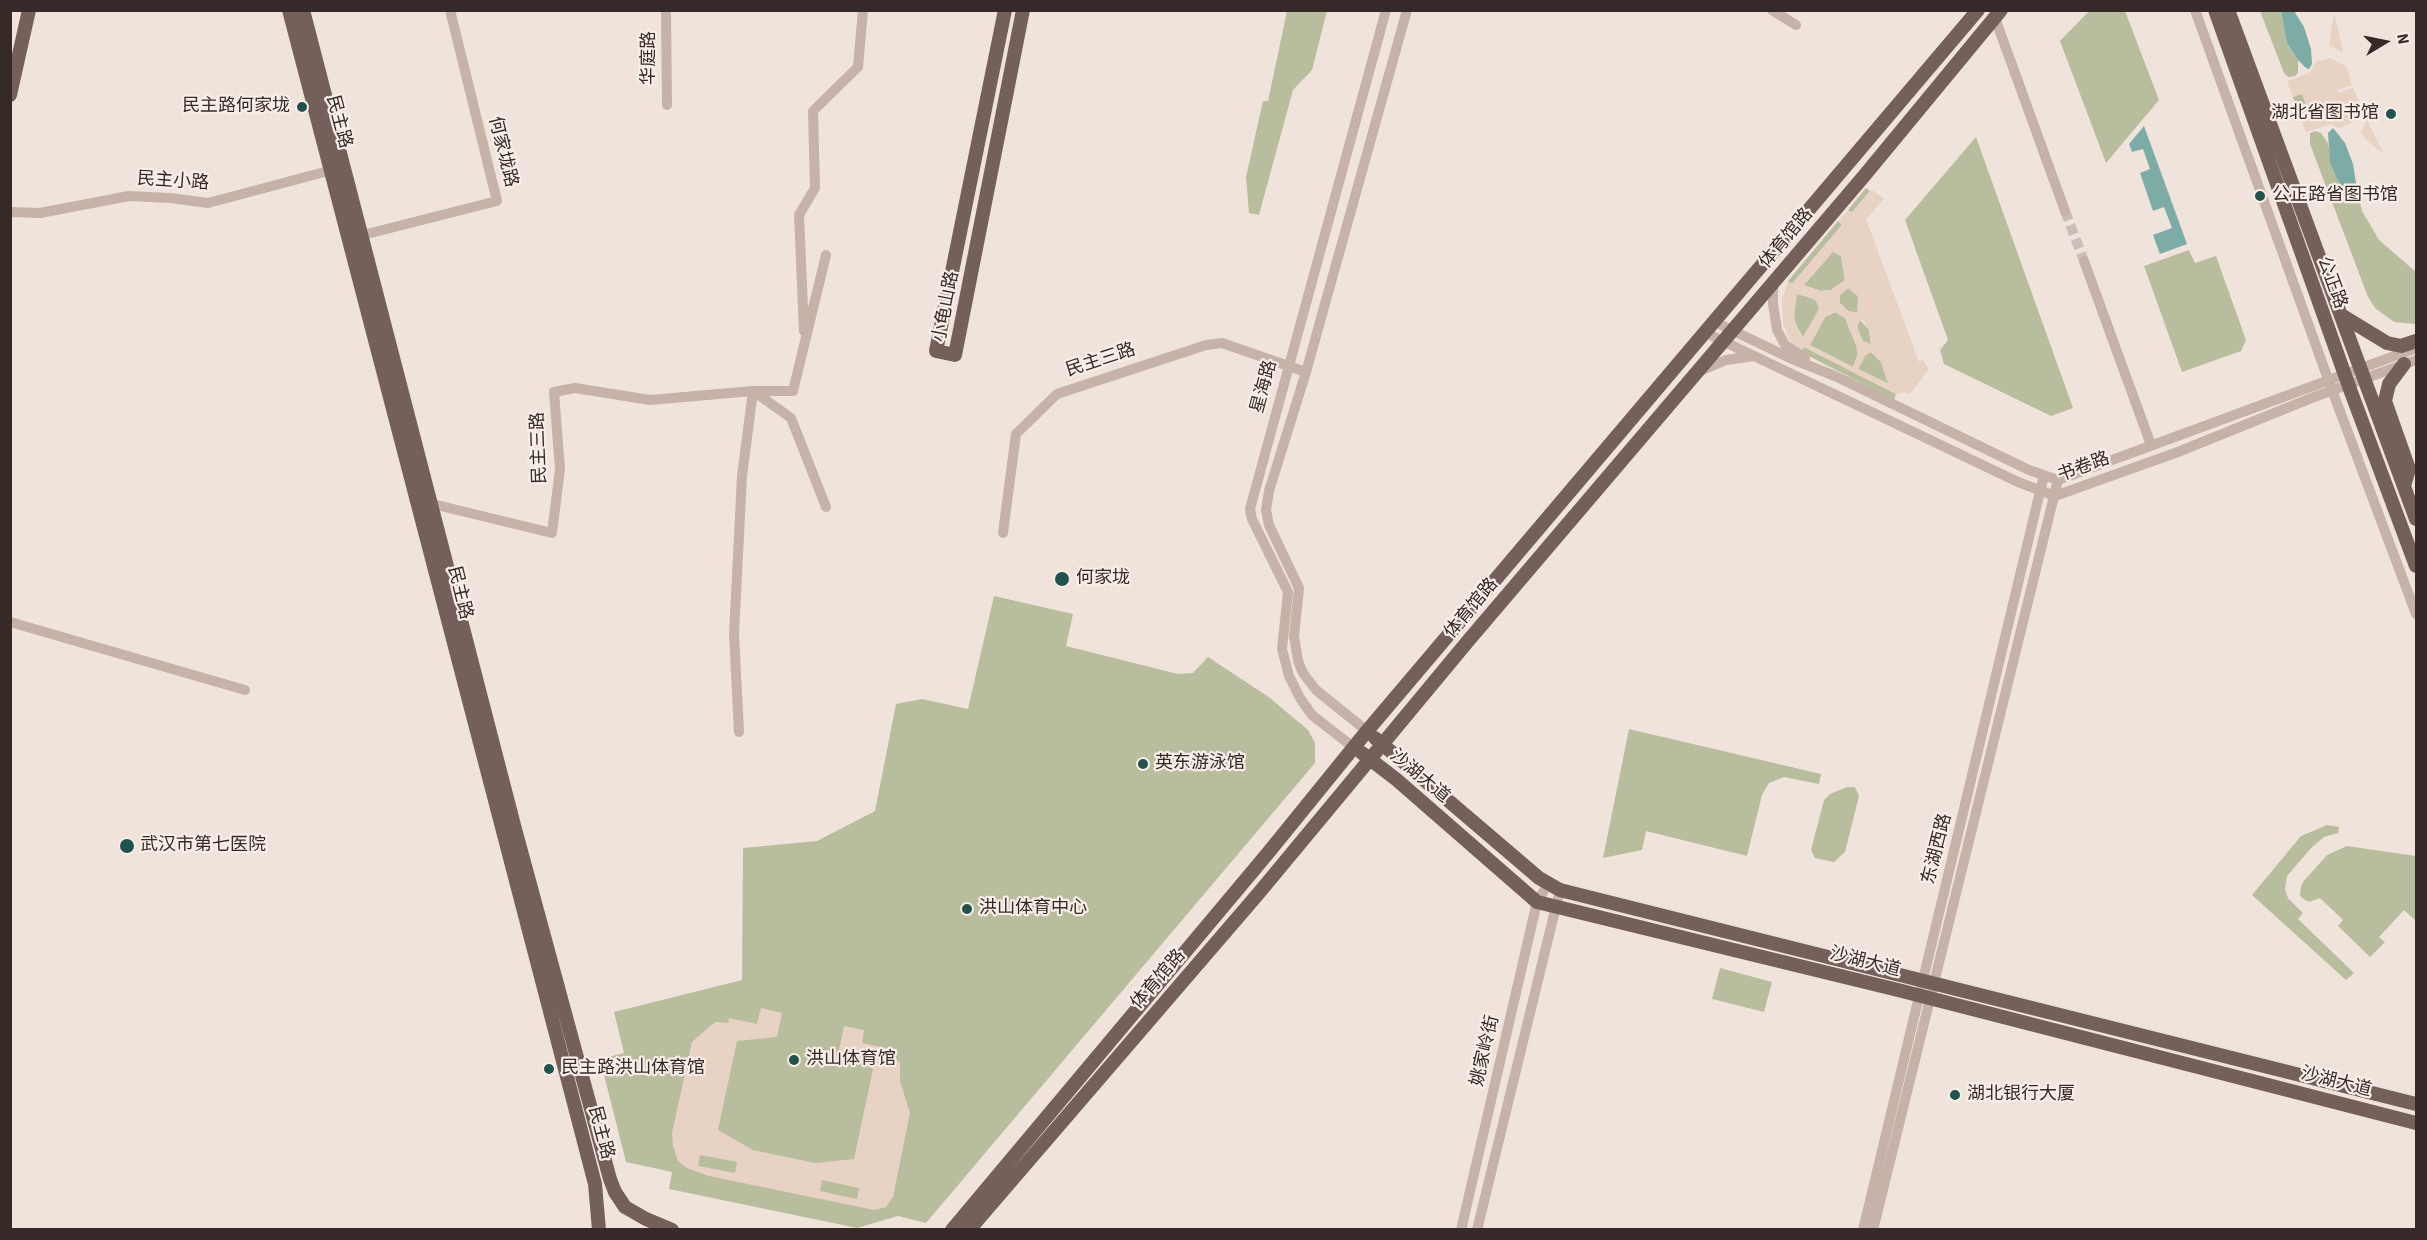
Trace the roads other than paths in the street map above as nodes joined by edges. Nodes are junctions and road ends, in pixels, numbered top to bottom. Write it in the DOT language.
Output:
graph roads {
  1 [pos="29,10"];
  2 [pos="289,10"];
  3 [pos="303,10"];
  4 [pos="450,10"];
  5 [pos="666,10"];
  6 [pos="862,10"];
  7 [pos="1005,10"];
  8 [pos="1023,10"];
  9 [pos="1386,10"];
  10 [pos="1407,10"];
  11 [pos="1772,10"];
  12 [pos="1978,10"];
  13 [pos="2195,10"];
  14 [pos="2215,10"];
  15 [pos="2228,10"];
  16 [pos="1998,14"];
  17 [pos="1796,25"];
  18 [pos="14,62"];
  19 [pos="10,95"];
  20 [pos="666,105"];
  21 [pos="332,171"];
  22 [pos="2065,211"];
  23 [pos="10,212"];
  24 [pos="363,235"];
  25 [pos="826,255"];
  26 [pos="2084,261"];
  27 [pos="1773,283"];
  28 [pos="2341,315"];
  29 [pos="1711,328"];
  30 [pos="1728,336"];
  31 [pos="2416,342"];
  32 [pos="805,345"];
  33 [pos="2416,348"];
  34 [pos="1754,356"];
  35 [pos="2410,362"];
  36 [pos="1288,366"];
  37 [pos="1813,367"];
  38 [pos="1306,372"];
  39 [pos="1697,372"];
  40 [pos="2362,374"];
  41 [pos="2347,379"];
  42 [pos="2330,385"];
  43 [pos="753,391"];
  44 [pos="2151,445"];
  45 [pos="2044,475"];
  46 [pos="2058,480"];
  47 [pos="2404,486"];
  48 [pos="2041,492"];
  49 [pos="2055,496"];
  50 [pos="417,501"];
  51 [pos="432,502"];
  52 [pos="826,507"];
  53 [pos="2416,519"];
  54 [pos="1003,533"];
  55 [pos="2416,566"];
  56 [pos="2416,614"];
  57 [pos="10,622"];
  58 [pos="245,690"];
  59 [pos="1366,731"];
  60 [pos="739,732"];
  61 [pos="1382,744"];
  62 [pos="1353,747"];
  63 [pos="1369,759"];
  64 [pos="1554,887"];
  65 [pos="1537,902"];
  66 [pos="1556,906"];
  67 [pos="1927,989"];
  68 [pos="2416,1104"];
  69 [pos="2416,1123"];
  70 [pos="599,1230"];
  71 [pos="672,1230"];
  72 [pos="952,1230"];
  73 [pos="969,1230"];
  74 [pos="1461,1230"];
  75 [pos="1477,1230"];
  76 [pos="1863,1230"];
  77 [pos="1873,1230"];
  1 -- 18 [label="main road"];
  2 -- 21 [label="main road, 民主路"];
  3 -- 24 [label="main road, 民主路"];
  4 -- 24 [label="street, 何家垅路"];
  5 -- 20 [label="street, 华庭路"];
  6 -- 32 [label="street"];
  7 -- 8 [label="main road, 小龟山路"];
  9 -- 36 [label="street, 星海路"];
  10 -- 38 [label="street, 星海路"];
  11 -- 17 [label="street"];
  12 -- 29 [label="main road, 体育馆路"];
  13 -- 42 [label="street"];
  14 -- 41 [label="main road, 公正路"];
  15 -- 28 [label="main road, 公正路"];
  16 -- 22 [label="street"];
  16 -- 27 [label="main road, 体育馆路"];
  18 -- 19 [label="main road"];
  21 -- 23 [label="street, 民主小路"];
  21 -- 50 [label="main road, 民主路"];
  24 -- 51 [label="main road, 民主路"];
  25 -- 32 [label="street"];
  26 -- 44 [label="street"];
  27 -- 30 [label="main road, 体育馆路"];
  27 -- 37 [label="street"];
  28 -- 31 [label="main road"];
  28 -- 40 [label="main road, 公正路"];
  29 -- 30 [label="street, 书卷路"];
  29 -- 59 [label="main road, 体育馆路"];
  30 -- 34 [label="street, 书卷路"];
  30 -- 37 [label="street, 书卷路"];
  30 -- 39 [label="main road, 体育馆路"];
  32 -- 43 [label="street, 民主三路"];
  33 -- 40 [label="street, 书卷路"];
  34 -- 39 [label="street"];
  34 -- 48 [label="street, 书卷路"];
  35 -- 40 [label="street, 书卷路"];
  35 -- 47 [label="main road"];
  36 -- 38 [label="street, 民主三路"];
  36 -- 54 [label="street, 民主三路"];
  36 -- 62 [label="street, 星海路"];
  37 -- 45 [label="street, 书卷路"];
  38 -- 59 [label="street, 星海路"];
  39 -- 61 [label="main road, 体育馆路"];
  40 -- 41 [label="street, 书卷路"];
  40 -- 47 [label="main road, 公正路"];
  41 -- 42 [label="street, 书卷路"];
  41 -- 55 [label="main road, 公正路"];
  42 -- 44 [label="street, 书卷路"];
  42 -- 49 [label="street, 书卷路"];
  42 -- 56 [label="street"];
  43 -- 51 [label="street, 民主三路"];
  43 -- 52 [label="street"];
  43 -- 60 [label="street"];
  44 -- 46 [label="street, 书卷路"];
  45 -- 46 [label="street, 书卷路"];
  45 -- 48 [label="street, 东湖西路"];
  46 -- 49 [label="street, 东湖西路"];
  47 -- 53 [label="main road, 公正路"];
  48 -- 49 [label="street, 书卷路"];
  48 -- 67 [label="street, 东湖西路"];
  49 -- 67 [label="street, 东湖西路"];
  50 -- 51 [label="street, 民主三路"];
  50 -- 70 [label="main road, 民主路"];
  51 -- 71 [label="main road, 民主路"];
  57 -- 58 [label="street"];
  59 -- 61 [label="main road, 沙湖大道"];
  59 -- 62 [label="main road, 体育馆路"];
  61 -- 63 [label="main road, 体育馆路"];
  61 -- 64 [label="main road, 沙湖大道"];
  62 -- 63 [label="main road, 沙湖大道"];
  62 -- 72 [label="main road, 体育馆路"];
  63 -- 65 [label="main road, 沙湖大道"];
  63 -- 73 [label="main road, 体育馆路"];
  64 -- 65 [label="street, 姚家岭街"];
  64 -- 66 [label="street, 姚家岭街"];
  64 -- 67 [label="main road, 沙湖大道"];
  65 -- 66 [label="main road, 沙湖大道"];
  65 -- 74 [label="street, 姚家岭街"];
  66 -- 67 [label="main road, 沙湖大道"];
  66 -- 75 [label="street, 姚家岭街"];
  67 -- 68 [label="main road, 沙湖大道"];
  67 -- 69 [label="main road, 沙湖大道"];
  67 -- 76 [label="street, 东湖西路"];
  67 -- 77 [label="street, 东湖西路"];
}
